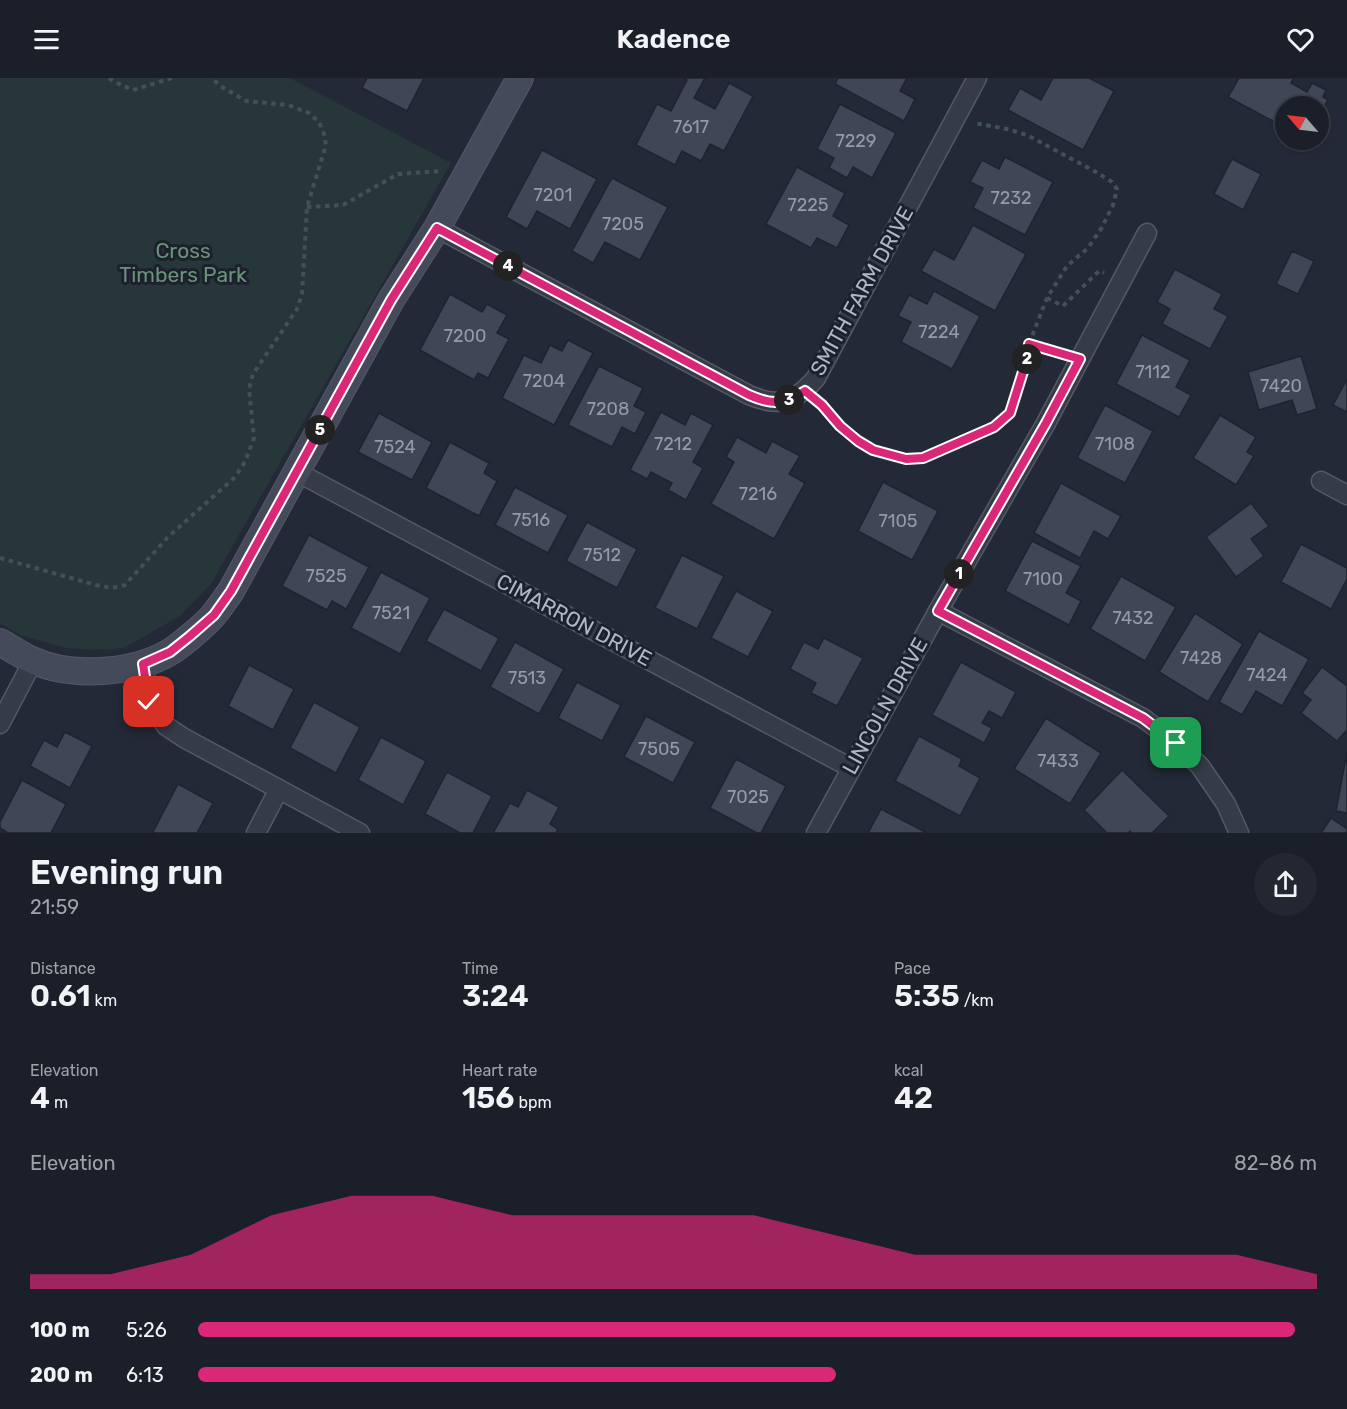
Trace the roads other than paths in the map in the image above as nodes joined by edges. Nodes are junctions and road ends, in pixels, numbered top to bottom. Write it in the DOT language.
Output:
graph roads {
  1 [pos="519,78"];
  2 [pos="977,78"];
  3 [pos="437,228"];
  4 [pos="1147,233"];
  5 [pos="297,472"];
  6 [pos="1321,481"];
  7 [pos="1347,495"];
  8 [pos="938,611"];
  9 [pos="0,642"];
  10 [pos="33,661"];
  11 [pos="143,664"];
  12 [pos="0,724"];
  13 [pos="851,768"];
  14 [pos="279,789"];
  15 [pos="256,833"];
  16 [pos="360,833"];
  17 [pos="816,833"];
  18 [pos="1239,833"];
  1 -- 3 [label="street"];
  2 -- 3 [label="street, SMITH FARM DRIVE"];
  3 -- 5 [label="street"];
  4 -- 8 [label="street, LINCOLN DRIVE"];
  5 -- 11 [label="street"];
  5 -- 13 [label="street, CIMARRON DRIVE"];
  6 -- 7 [label="street"];
  8 -- 13 [label="street, LINCOLN DRIVE"];
  8 -- 18 [label="street"];
  9 -- 10 [label="street"];
  10 -- 11 [label="street"];
  10 -- 12 [label="street"];
  11 -- 14 [label="street"];
  13 -- 17 [label="street, LINCOLN DRIVE"];
  14 -- 15 [label="street"];
  14 -- 16 [label="street"];
}
